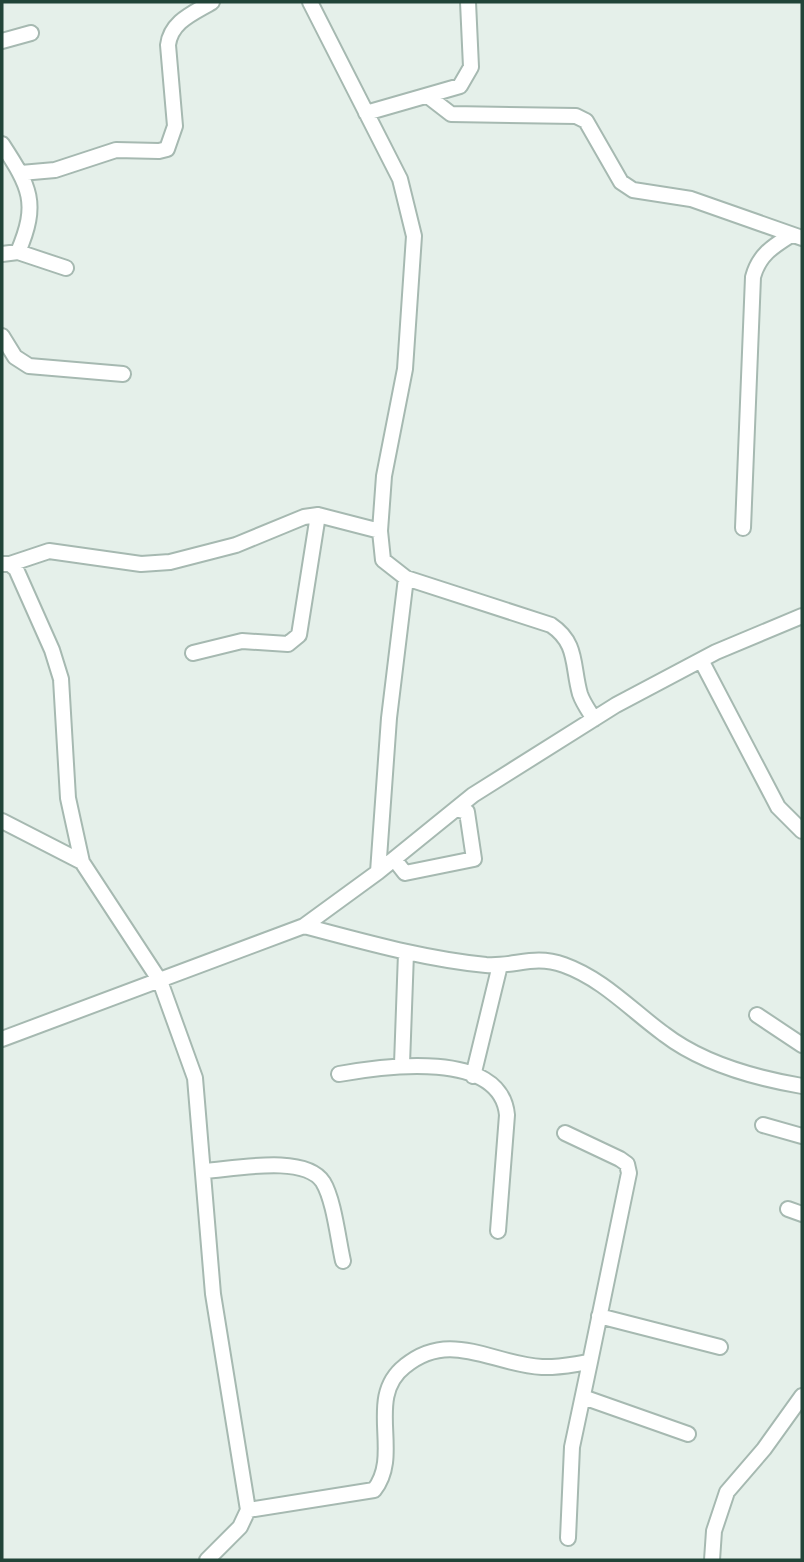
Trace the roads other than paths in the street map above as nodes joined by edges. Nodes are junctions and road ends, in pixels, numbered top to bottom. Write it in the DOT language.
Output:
graph roads {
  1 [pos="212,2"];
  2 [pos="310,2"];
  3 [pos="468,2"];
  4 [pos="31,33"];
  5 [pos="2,41"];
  6 [pos="429,97"];
  7 [pos="366,113"];
  8 [pos="2,144"];
  9 [pos="20,173"];
  10 [pos="796,237"];
  11 [pos="18,252"];
  12 [pos="2,254"];
  13 [pos="66,268"];
  14 [pos="2,336"];
  15 [pos="123,374"];
  16 [pos="318,515"];
  17 [pos="743,528"];
  18 [pos="380,531"];
  19 [pos="6,564"];
  20 [pos="406,578"];
  21 [pos="802,616"];
  22 [pos="193,653"];
  23 [pos="701,660"];
  24 [pos="594,719"];
  25 [pos="456,809"];
  26 [pos="2,821"];
  27 [pos="802,831"];
  28 [pos="394,859"];
  29 [pos="82,862"];
  30 [pos="379,872"];
  31 [pos="304,926"];
  32 [pos="406,953"];
  33 [pos="500,965"];
  34 [pos="160,981"];
  35 [pos="757,1015"];
  36 [pos="2,1039"];
  37 [pos="802,1045"];
  38 [pos="402,1065"];
  39 [pos="339,1074"];
  40 [pos="473,1076"];
  41 [pos="802,1086"];
  42 [pos="763,1125"];
  43 [pos="565,1133"];
  44 [pos="802,1136"];
  45 [pos="205,1171"];
  46 [pos="498,1231"];
  47 [pos="343,1261"];
  48 [pos="599,1316"];
  49 [pos="720,1347"];
  50 [pos="590,1362"];
  51 [pos="802,1396"];
  52 [pos="583,1397"];
  53 [pos="688,1434"];
  54 [pos="247,1510"];
  55 [pos="568,1538"];
  56 [pos="207,1560"];
  57 [pos="712,1560"];
  1 -- 9 [label="street"];
  2 -- 7 [label="street"];
  3 -- 6 [label="street"];
  4 -- 5 [label="street"];
  6 -- 7 [label="street"];
  6 -- 10 [label="street"];
  7 -- 18 [label="street"];
  8 -- 9 [label="street"];
  9 -- 11 [label="street"];
  10 -- 17 [label="street"];
  11 -- 12 [label="street"];
  11 -- 13 [label="street"];
  14 -- 15 [label="street"];
  16 -- 18 [label="street"];
  16 -- 19 [label="street"];
  16 -- 22 [label="street"];
  18 -- 20 [label="street"];
  19 -- 29 [label="street"];
  20 -- 24 [label="street"];
  20 -- 30 [label="street"];
  21 -- 23 [label="street"];
  23 -- 24 [label="street"];
  23 -- 27 [label="street"];
  24 -- 25 [label="street"];
  25 -- 28 [label="street"];
  25 -- 28 [label="street"];
  26 -- 29 [label="street"];
  28 -- 30 [label="street"];
  29 -- 34 [label="street"];
  30 -- 31 [label="street"];
  31 -- 32 [label="street"];
  31 -- 34 [label="street"];
  32 -- 33 [label="street"];
  32 -- 38 [label="street"];
  33 -- 40 [label="street"];
  33 -- 41 [label="street"];
  34 -- 36 [label="street"];
  34 -- 45 [label="street"];
  35 -- 37 [label="street"];
  38 -- 39 [label="street"];
  38 -- 40 [label="street"];
  40 -- 46 [label="street"];
  42 -- 44 [label="street"];
  43 -- 48 [label="street"];
  45 -- 47 [label="street"];
  45 -- 54 [label="street"];
  48 -- 49 [label="street"];
  48 -- 50 [label="street"];
  50 -- 52 [label="street"];
  50 -- 54 [label="street"];
  51 -- 57 [label="street"];
  52 -- 53 [label="street"];
  52 -- 55 [label="street"];
  54 -- 56 [label="street"];
}
